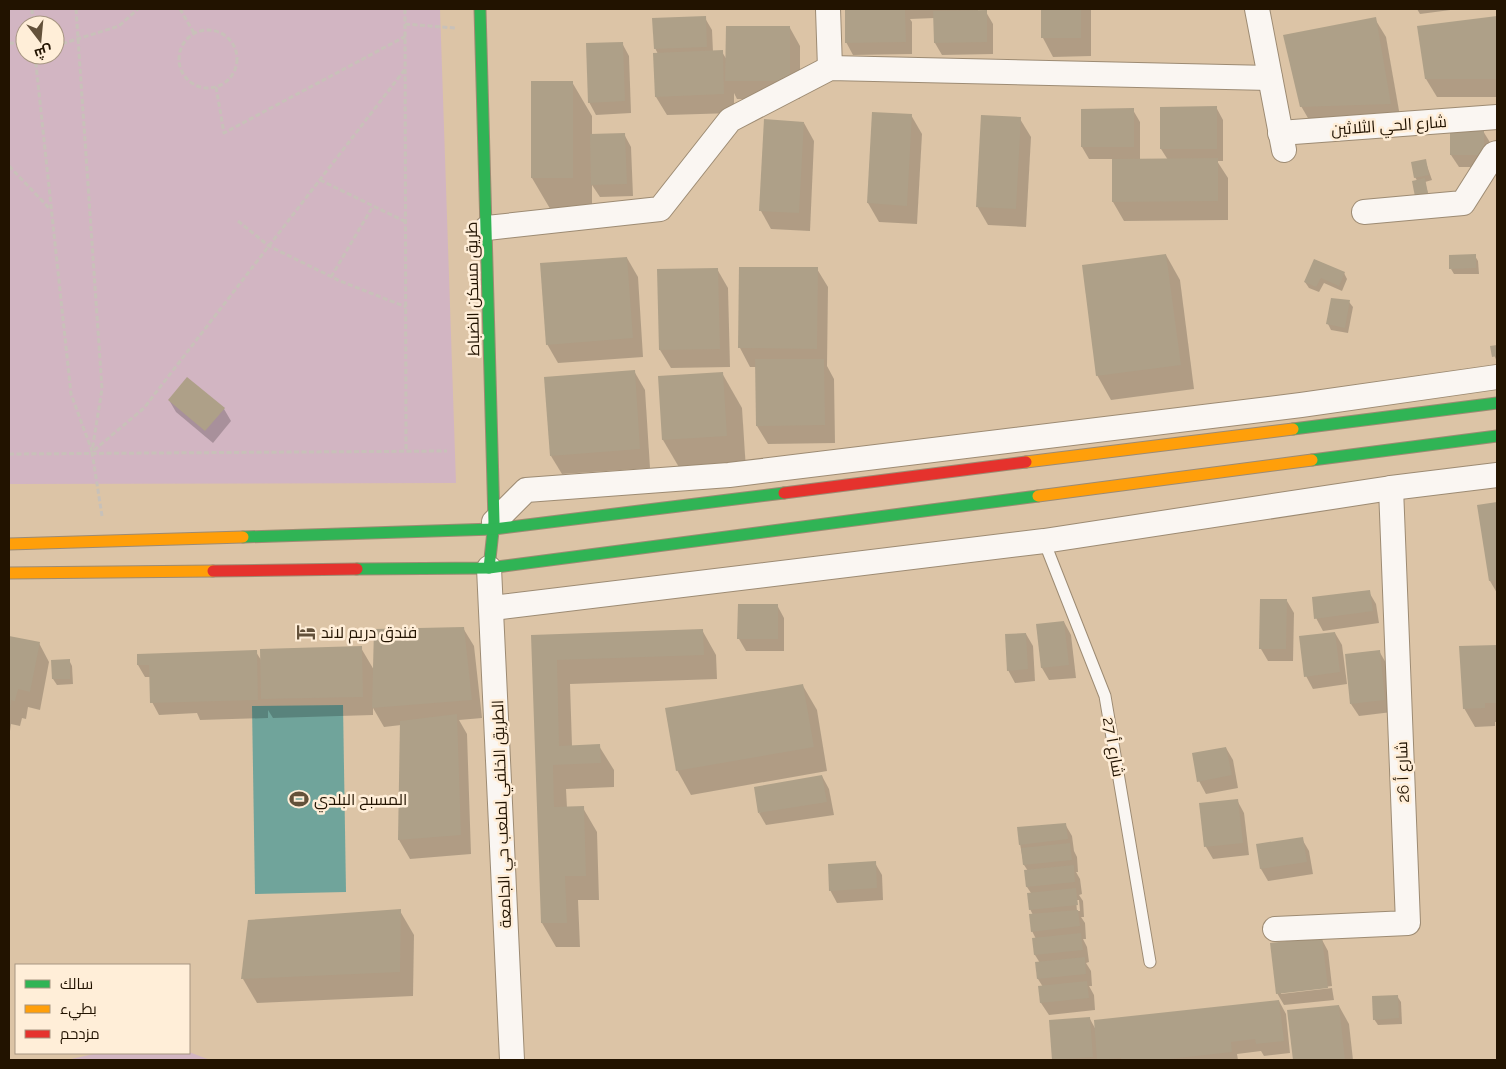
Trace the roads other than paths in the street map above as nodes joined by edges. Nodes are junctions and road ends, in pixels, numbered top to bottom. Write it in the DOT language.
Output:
graph roads {
  1 [pos="480,9"];
  2 [pos="828,9"];
  3 [pos="1257,9"];
  4 [pos="830,68"];
  5 [pos="1270,78"];
  6 [pos="1497,117"];
  7 [pos="1497,153"];
  8 [pos="1364,212"];
  9 [pos="487,228"];
  10 [pos="1497,378"];
  11 [pos="1497,403"];
  12 [pos="1497,436"];
  13 [pos="1497,475"];
  14 [pos="1391,488"];
  15 [pos="494,526"];
  16 [pos="1044,541"];
  17 [pos="9,544"];
  18 [pos="489,568"];
  19 [pos="9,573"];
  20 [pos="492,608"];
  21 [pos="1274,929"];
  22 [pos="1150,962"];
  23 [pos="512,1060"];
  1 -- 9 [label="main road, طريق مسكن الضباط"];
  2 -- 4 [label="street"];
  3 -- 5 [label="street"];
  4 -- 5 [label="street"];
  4 -- 9 [label="street"];
  5 -- 6 [label="street, شارع الحي الثلاثين"];
  7 -- 8 [label="street"];
  9 -- 15 [label="main road, طريق مسكن الضباط"];
  10 -- 15 [label="street"];
  11 -- 15 [label="main road"];
  12 -- 18 [label="main road"];
  13 -- 14 [label="street"];
  14 -- 16 [label="street"];
  14 -- 21 [label="street, شارع أ 26"];
  15 -- 17 [label="main road"];
  15 -- 18 [label="main road, طريق مسكن الضباط"];
  16 -- 20 [label="street"];
  16 -- 22 [label="lane, شارع أ 27"];
  18 -- 19 [label="main road"];
  18 -- 20 [label="street, الطريق الخلفي لملعب حي الجامعة"];
  20 -- 23 [label="street, الطريق الخلفي لملعب حي الجامعة"];
}
